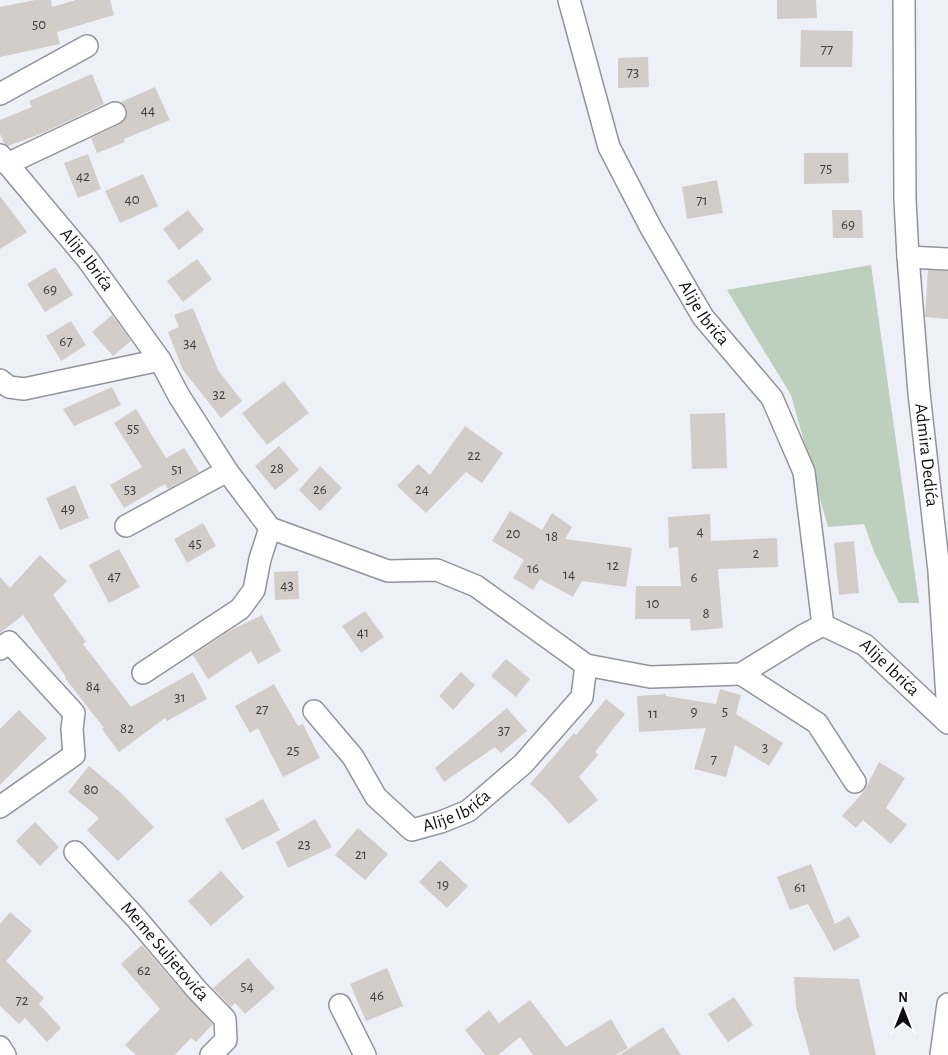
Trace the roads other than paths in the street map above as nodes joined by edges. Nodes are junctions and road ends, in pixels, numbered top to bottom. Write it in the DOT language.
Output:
graph roads {
  1 [pos="569,0"];
  2 [pos="904,0"];
  3 [pos="87,46"];
  4 [pos="0,94"];
  5 [pos="116,113"];
  6 [pos="4,160"];
  7 [pos="908,257"];
  8 [pos="948,259"];
  9 [pos="160,360"];
  10 [pos="0,380"];
  11 [pos="227,472"];
  12 [pos="126,526"];
  13 [pos="270,528"];
  14 [pos="823,625"];
  15 [pos="0,649"];
  16 [pos="586,665"];
  17 [pos="143,673"];
  18 [pos="741,674"];
  19 [pos="314,711"];
  20 [pos="948,714"];
  21 [pos="948,723"];
  22 [pos="855,782"];
  23 [pos="0,807"];
  24 [pos="75,852"];
  25 [pos="948,1004"];
  26 [pos="340,1005"];
  27 [pos="0,1047"];
  28 [pos="5,1055"];
  29 [pos="211,1055"];
  30 [pos="365,1055"];
  31 [pos="941,1055"];
  1 -- 14 [label="street, Alije Ibrića"];
  2 -- 7 [label="street, Admira Dedića"];
  3 -- 4 [label="street"];
  5 -- 6 [label="street, Alije Ibrića"];
  6 -- 9 [label="street, Alije Ibrića"];
  7 -- 8 [label="street"];
  7 -- 20 [label="street, Admira Dedića"];
  9 -- 10 [label="street"];
  9 -- 11 [label="street, Alije Ibrića"];
  11 -- 12 [label="street"];
  11 -- 13 [label="street, Alije Ibrića"];
  13 -- 16 [label="street"];
  13 -- 17 [label="street"];
  14 -- 18 [label="street"];
  14 -- 21 [label="street, Alije Ibrića"];
  15 -- 23 [label="street"];
  16 -- 18 [label="street"];
  16 -- 19 [label="street, Alije Ibrića"];
  18 -- 22 [label="street"];
  24 -- 29 [label="street, Meme Suljetovića"];
  25 -- 31 [label="street"];
  26 -- 30 [label="street"];
  27 -- 28 [label="street"];
}
